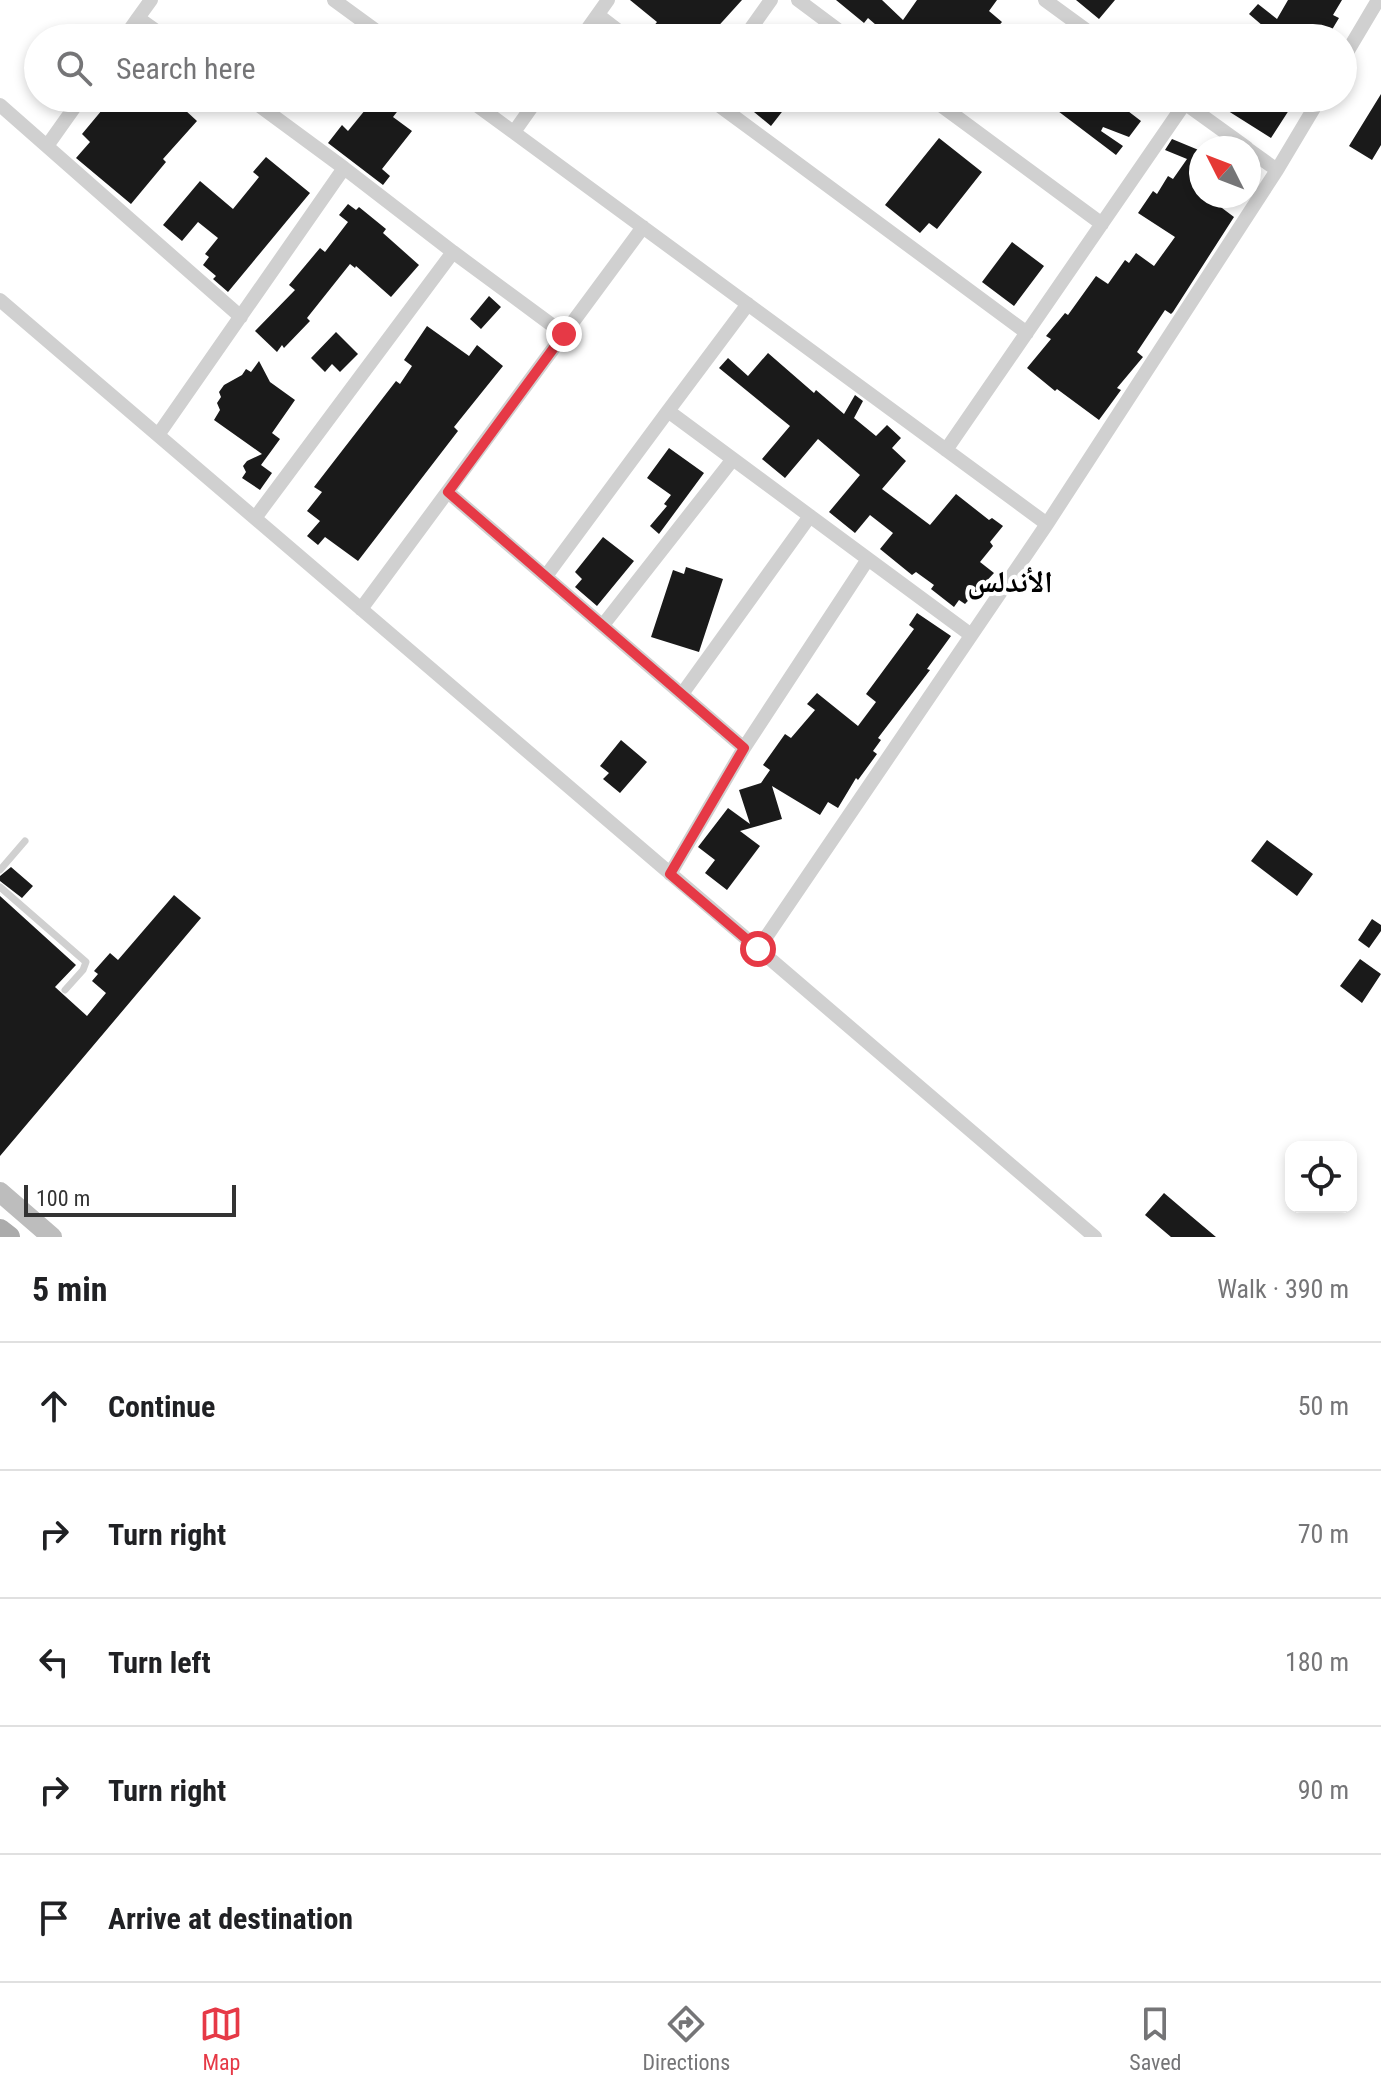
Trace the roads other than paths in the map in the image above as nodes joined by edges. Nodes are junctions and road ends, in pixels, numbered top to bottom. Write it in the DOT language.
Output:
graph roads {
  1 [pos="151,0"];
  2 [pos="334,0"];
  3 [pos="608,0"];
  4 [pos="771,0"];
  5 [pos="798,0"];
  6 [pos="1045,0"];
  7 [pos="1378,0"];
  8 [pos="598,15"];
  9 [pos="138,18"];
  10 [pos="134,24"];
  11 [pos="146,24"];
  12 [pos="367,24"];
  13 [pos="591,24"];
  14 [pos="610,24"];
  15 [pos="754,24"];
  16 [pos="830,24"];
  17 [pos="1078,24"];
  18 [pos="1357,35"];
  19 [pos="0,105"];
  20 [pos="71,112"];
  21 [pos="268,112"];
  22 [pos="486,112"];
  23 [pos="528,112"];
  24 [pos="728,112"];
  25 [pos="950,112"];
  26 [pos="1174,112"];
  27 [pos="1198,112"];
  28 [pos="1312,112"];
  29 [pos="514,132"];
  30 [pos="1230,136"];
  31 [pos="47,146"];
  32 [pos="1261,158"];
  33 [pos="344,168"];
  34 [pos="1277,170"];
  35 [pos="1102,224"];
  36 [pos="643,227"];
  37 [pos="453,252"];
  38 [pos="0,300"];
  39 [pos="748,304"];
  40 [pos="241,317"];
  41 [pos="1027,333"];
  42 [pos="564,334"];
  43 [pos="668,411"];
  44 [pos="158,435"];
  45 [pos="946,450"];
  46 [pos="733,459"];
  47 [pos="448,492"];
  48 [pos="810,516"];
  49 [pos="255,518"];
  50 [pos="1047,524"];
  51 [pos="868,559"];
  52 [pos="546,576"];
  53 [pos="361,609"];
  54 [pos="603,625"];
  55 [pos="971,635"];
  56 [pos="682,694"];
  57 [pos="744,748"];
  58 [pos="25,841"];
  59 [pos="0,870"];
  60 [pos="670,874"];
  61 [pos="0,887"];
  62 [pos="758,949"];
  63 [pos="65,990"];
  64 [pos="0,1192"];
  65 [pos="0,1230"];
  66 [pos="9,1237"];
  67 [pos="52,1237"];
  68 [pos="1095,1237"];
  1 -- 9 [label="street"];
  2 -- 12 [label="street"];
  3 -- 8 [label="street"];
  4 -- 15 [label="street"];
  5 -- 16 [label="street"];
  6 -- 17 [label="street"];
  7 -- 18 [label="street"];
  8 -- 13 [label="street"];
  8 -- 14 [label="street"];
  9 -- 10 [label="street"];
  9 -- 11 [label="street"];
  19 -- 31 [label="street"];
  20 -- 31 [label="street"];
  21 -- 33 [label="street"];
  22 -- 29 [label="street"];
  23 -- 29 [label="street"];
  24 -- 41 [label="street"];
  25 -- 35 [label="street"];
  26 -- 35 [label="street"];
  27 -- 30 [label="street"];
  28 -- 34 [label="street"];
  29 -- 36 [label="street"];
  31 -- 40 [label="street"];
  32 -- 34 [label="street"];
  33 -- 37 [label="street"];
  33 -- 40 [label="street"];
  34 -- 50 [label="street"];
  35 -- 41 [label="street"];
  36 -- 39 [label="street"];
  36 -- 42 [label="street"];
  37 -- 42 [label="street"];
  37 -- 49 [label="street"];
  38 -- 44 [label="street"];
  39 -- 43 [label="street"];
  39 -- 45 [label="street"];
  40 -- 44 [label="street"];
  41 -- 45 [label="street"];
  42 -- 47 [label="street"];
  43 -- 46 [label="street"];
  43 -- 52 [label="street"];
  44 -- 49 [label="street"];
  45 -- 50 [label="street"];
  46 -- 48 [label="street"];
  46 -- 54 [label="street"];
  47 -- 52 [label="street"];
  47 -- 53 [label="street"];
  48 -- 51 [label="street"];
  48 -- 56 [label="street"];
  49 -- 53 [label="street"];
  50 -- 55 [label="street"];
  51 -- 55 [label="street"];
  51 -- 57 [label="street"];
  52 -- 54 [label="street"];
  53 -- 60 [label="street"];
  54 -- 56 [label="street"];
  55 -- 62 [label="street"];
  56 -- 57 [label="street"];
  57 -- 60 [label="street"];
  58 -- 59 [label="lane"];
  60 -- 62 [label="street"];
  61 -- 63 [label="lane"];
  62 -- 68 [label="street"];
  64 -- 67 [label="main road"];
  65 -- 66 [label="main road"];
}
